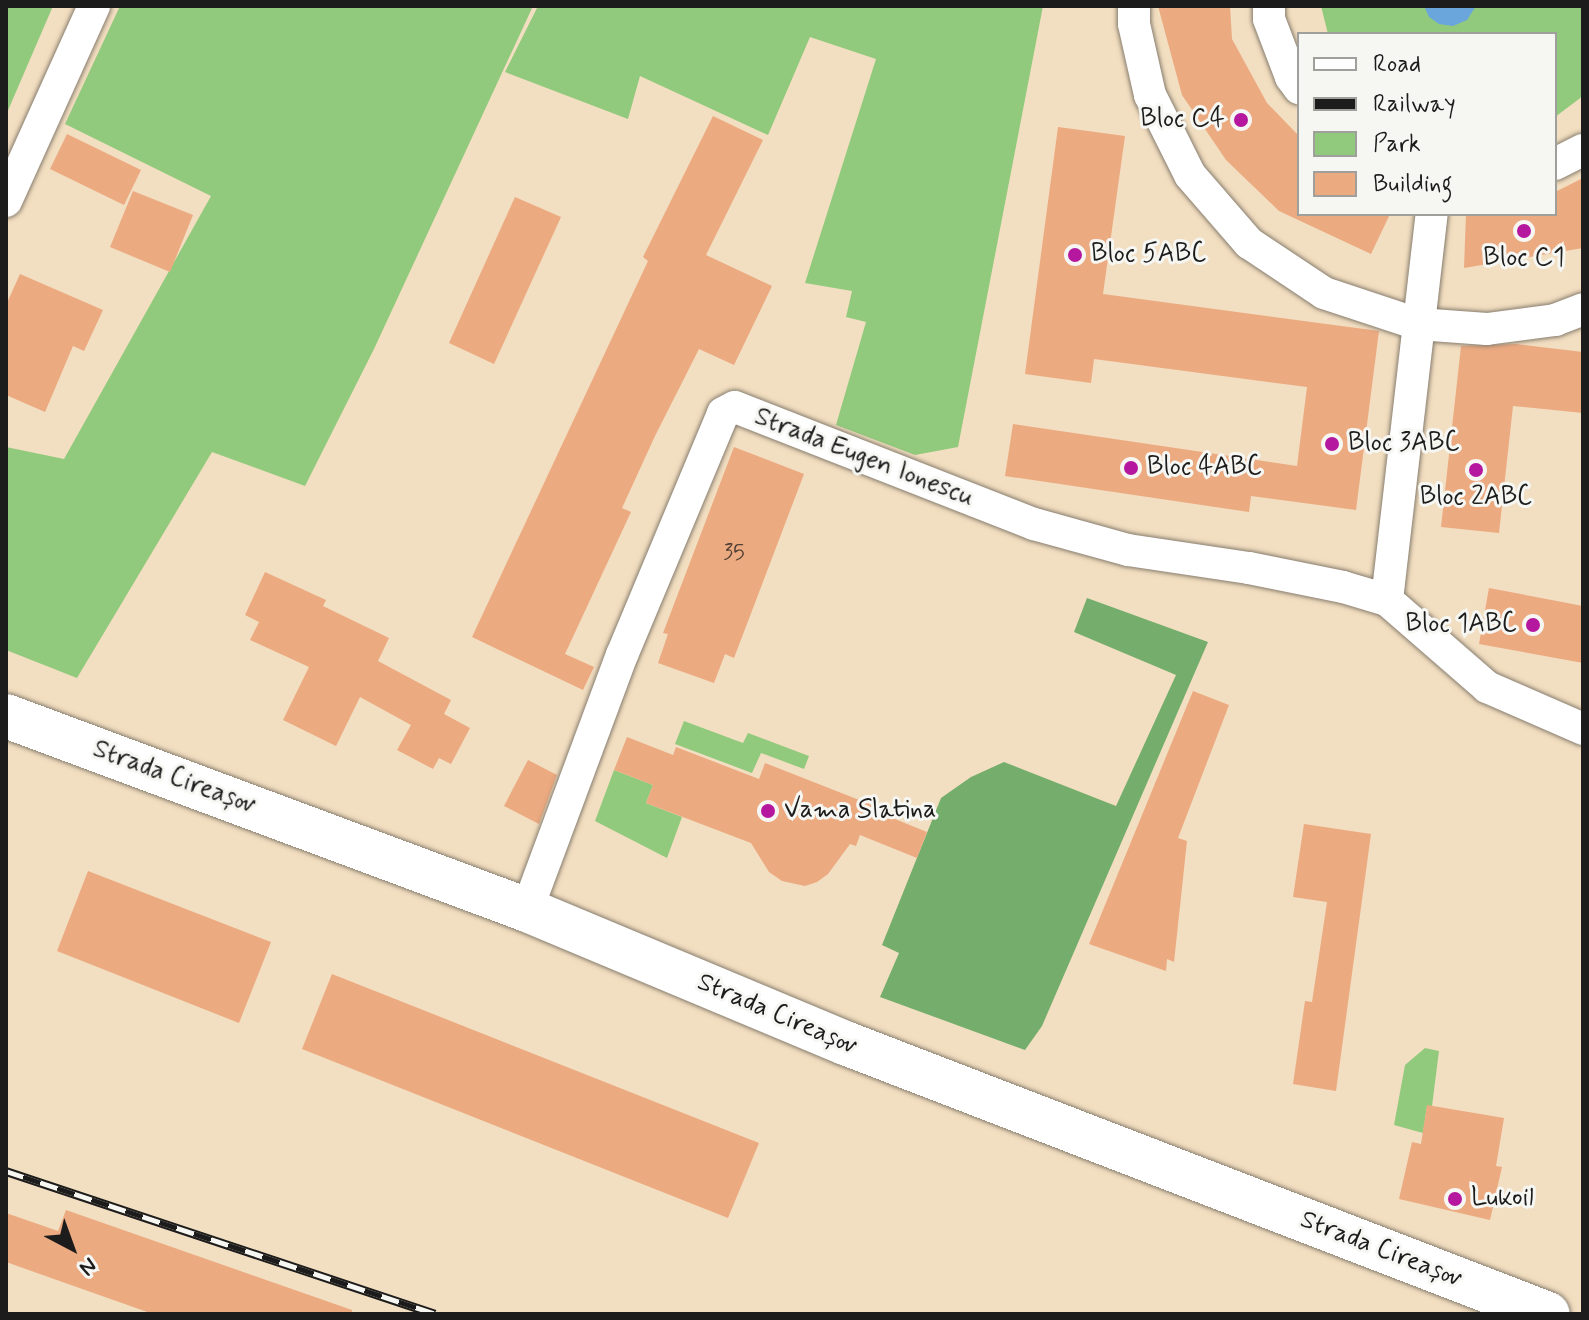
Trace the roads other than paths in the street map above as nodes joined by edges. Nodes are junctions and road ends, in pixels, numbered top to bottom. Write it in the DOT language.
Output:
graph roads {
  1 [pos="94,6"];
  2 [pos="1134,6"];
  3 [pos="1269,6"];
  4 [pos="1297,84"];
  5 [pos="1583,150"];
  6 [pos="1557,163"];
  7 [pos="6,201"];
  8 [pos="1432,216"];
  9 [pos="1583,309"];
  10 [pos="1418,324"];
  11 [pos="1387,600"];
  12 [pos="6,716"];
  13 [pos="1583,729"];
  14 [pos="527,910"];
  15 [pos="1548,1314"];
  1 -- 7 [label="street"];
  2 -- 10 [label="street"];
  3 -- 4 [label="street"];
  5 -- 6 [label="street"];
  8 -- 10 [label="street"];
  9 -- 10 [label="street"];
  10 -- 11 [label="street"];
  11 -- 13 [label="street, Strada Eugen Ionescu"];
  11 -- 14 [label="street, Strada Eugen Ionescu"];
  12 -- 14 [label="main road, Strada Cireașov"];
  14 -- 15 [label="main road, Strada Cireașov"];
}
